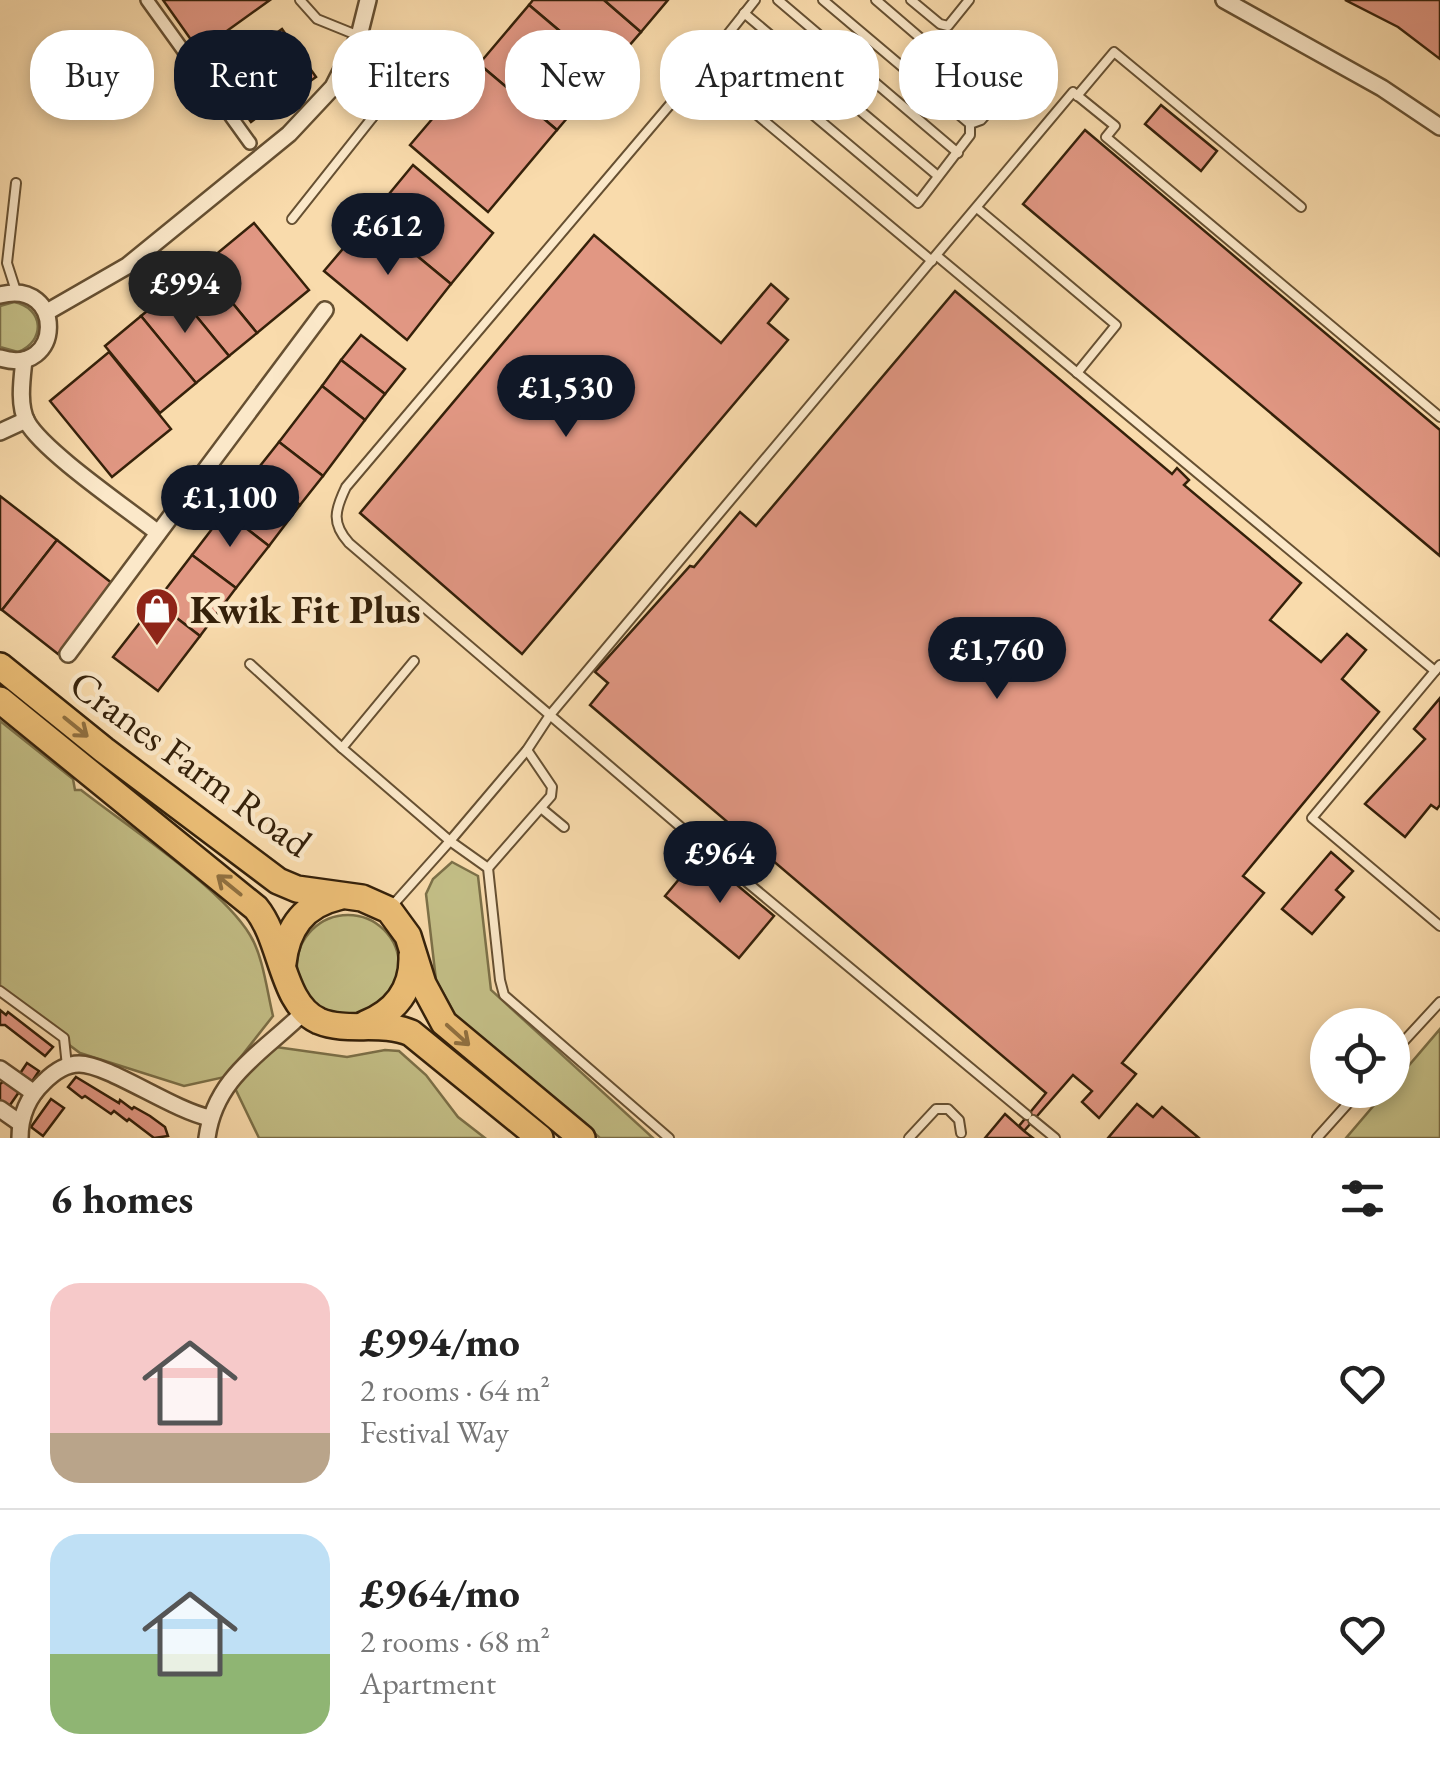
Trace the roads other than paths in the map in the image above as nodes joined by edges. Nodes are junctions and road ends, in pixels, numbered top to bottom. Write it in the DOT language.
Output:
graph roads {
  1 [pos="146,0"];
  2 [pos="300,0"];
  3 [pos="368,0"];
  4 [pos="755,0"];
  5 [pos="778,0"];
  6 [pos="823,0"];
  7 [pos="876,0"];
  8 [pos="911,0"];
  9 [pos="970,0"];
  10 [pos="1224,0"];
  11 [pos="922,9"];
  12 [pos="744,14"];
  13 [pos="908,27"];
  14 [pos="343,30"];
  15 [pos="360,30"];
  16 [pos="731,30"];
  17 [pos="332,88"];
  18 [pos="1078,96"];
  19 [pos="660,116"];
  20 [pos="370,120"];
  21 [pos="765,120"];
  22 [pos="819,120"];
  23 [pos="970,124"];
  24 [pos="1440,127"];
  25 [pos="250,143"];
  26 [pos="958,153"];
  27 [pos="938,176"];
  28 [pos="16,184"];
  29 [pos="977,208"];
  30 [pos="1301,208"];
  31 [pos="292,220"];
  32 [pos="934,258"];
  33 [pos="8,293"];
  34 [pos="324,310"];
  35 [pos="46,312"];
  36 [pos="0,358"];
  37 [pos="24,360"];
  38 [pos="1078,373"];
  39 [pos="1440,417"];
  40 [pos="26,420"];
  41 [pos="0,432"];
  42 [pos="158,532"];
  43 [pos="68,654"];
  44 [pos="414,661"];
  45 [pos="250,664"];
  46 [pos="0,666"];
  47 [pos="1438,668"];
  48 [pos="0,700"];
  49 [pos="550,715"];
  50 [pos="342,748"];
  51 [pos="527,750"];
  52 [pos="542,808"];
  53 [pos="564,826"];
  54 [pos="450,841"];
  55 [pos="488,868"];
  56 [pos="348,896"];
  57 [pos="389,910"];
  58 [pos="1440,926"];
  59 [pos="412,951"];
  60 [pos="283,964"];
  61 [pos="0,991"];
  62 [pos="1440,1002"];
  63 [pos="305,1011"];
  64 [pos="353,1026"];
  65 [pos="1410,1034"];
  66 [pos="67,1066"];
  67 [pos="0,1069"];
  68 [pos="34,1093"];
  69 [pos="1344,1108"];
  70 [pos="0,1109"];
  71 [pos="210,1118"];
  72 [pos="20,1130"];
  73 [pos="961,1134"];
  74 [pos="207,1138"];
  75 [pos="540,1138"];
  76 [pos="582,1138"];
  77 [pos="669,1138"];
  78 [pos="909,1138"];
  79 [pos="1055,1138"];
  80 [pos="1317,1138"];
  1 -- 25 [label="street"];
  2 -- 14 [label="lane"];
  3 -- 15 [label="street"];
  4 -- 12 [label="lane"];
  5 -- 26 [label="lane"];
  6 -- 23 [label="lane"];
  7 -- 13 [label="lane"];
  8 -- 11 [label="lane"];
  9 -- 11 [label="lane"];
  10 -- 24 [label="street"];
  11 -- 13 [label="lane"];
  12 -- 16 [label="lane"];
  12 -- 27 [label="lane"];
  13 -- 23 [label="lane"];
  17 -- 35 [label="street"];
  18 -- 29 [label="lane"];
  18 -- 30 [label="lane"];
  18 -- 39 [label="lane"];
  19 -- 49 [label="lane"];
  20 -- 31 [label="lane"];
  21 -- 32 [label="lane"];
  22 -- 27 [label="lane"];
  23 -- 26 [label="lane"];
  26 -- 27 [label="lane"];
  28 -- 33 [label="lane"];
  29 -- 32 [label="lane"];
  29 -- 38 [label="lane"];
  32 -- 38 [label="lane"];
  32 -- 49 [label="lane"];
  33 -- 35 [label="street"];
  34 -- 42 [label="street"];
  35 -- 37 [label="street"];
  36 -- 37 [label="street"];
  37 -- 40 [label="street"];
  38 -- 47 [label="lane"];
  40 -- 41 [label="street"];
  40 -- 42 [label="street"];
  42 -- 43 [label="street"];
  44 -- 50 [label="lane"];
  45 -- 50 [label="lane"];
  46 -- 56 [label="main road, Cranes Farm Road, one-way"];
  47 -- 58 [label="lane"];
  60 -- 48 [label="main road, Cranes Farm Road, one-way"];
  49 -- 51 [label="lane"];
  49 -- 79 [label="lane"];
  50 -- 54 [label="lane"];
  51 -- 52 [label="lane"];
  51 -- 54 [label="lane"];
  52 -- 53 [label="lane"];
  52 -- 55 [label="lane"];
  54 -- 55 [label="lane"];
  54 -- 57 [label="lane"];
  55 -- 77 [label="lane"];
  56 -- 57 [label="main road, Cranes Farm Road"];
  56 -- 60 [label="main road, Cranes Farm Road"];
  57 -- 59 [label="main road"];
  59 -- 64 [label="main road"];
  59 -- 76 [label="main road, one-way"];
  60 -- 63 [label="main road, Cranes Farm Road"];
  61 -- 66 [label="lane"];
  62 -- 65 [label="lane"];
  63 -- 64 [label="main road"];
  63 -- 71 [label="street"];
  64 -- 75 [label="main road"];
  66 -- 68 [label="street"];
  66 -- 71 [label="street"];
  67 -- 68 [label="street"];
  68 -- 72 [label="street"];
  69 -- 80 [label="lane"];
  70 -- 72 [label="street"];
  71 -- 74 [label="street"];
  73 -- 78 [label="lane"];
}
